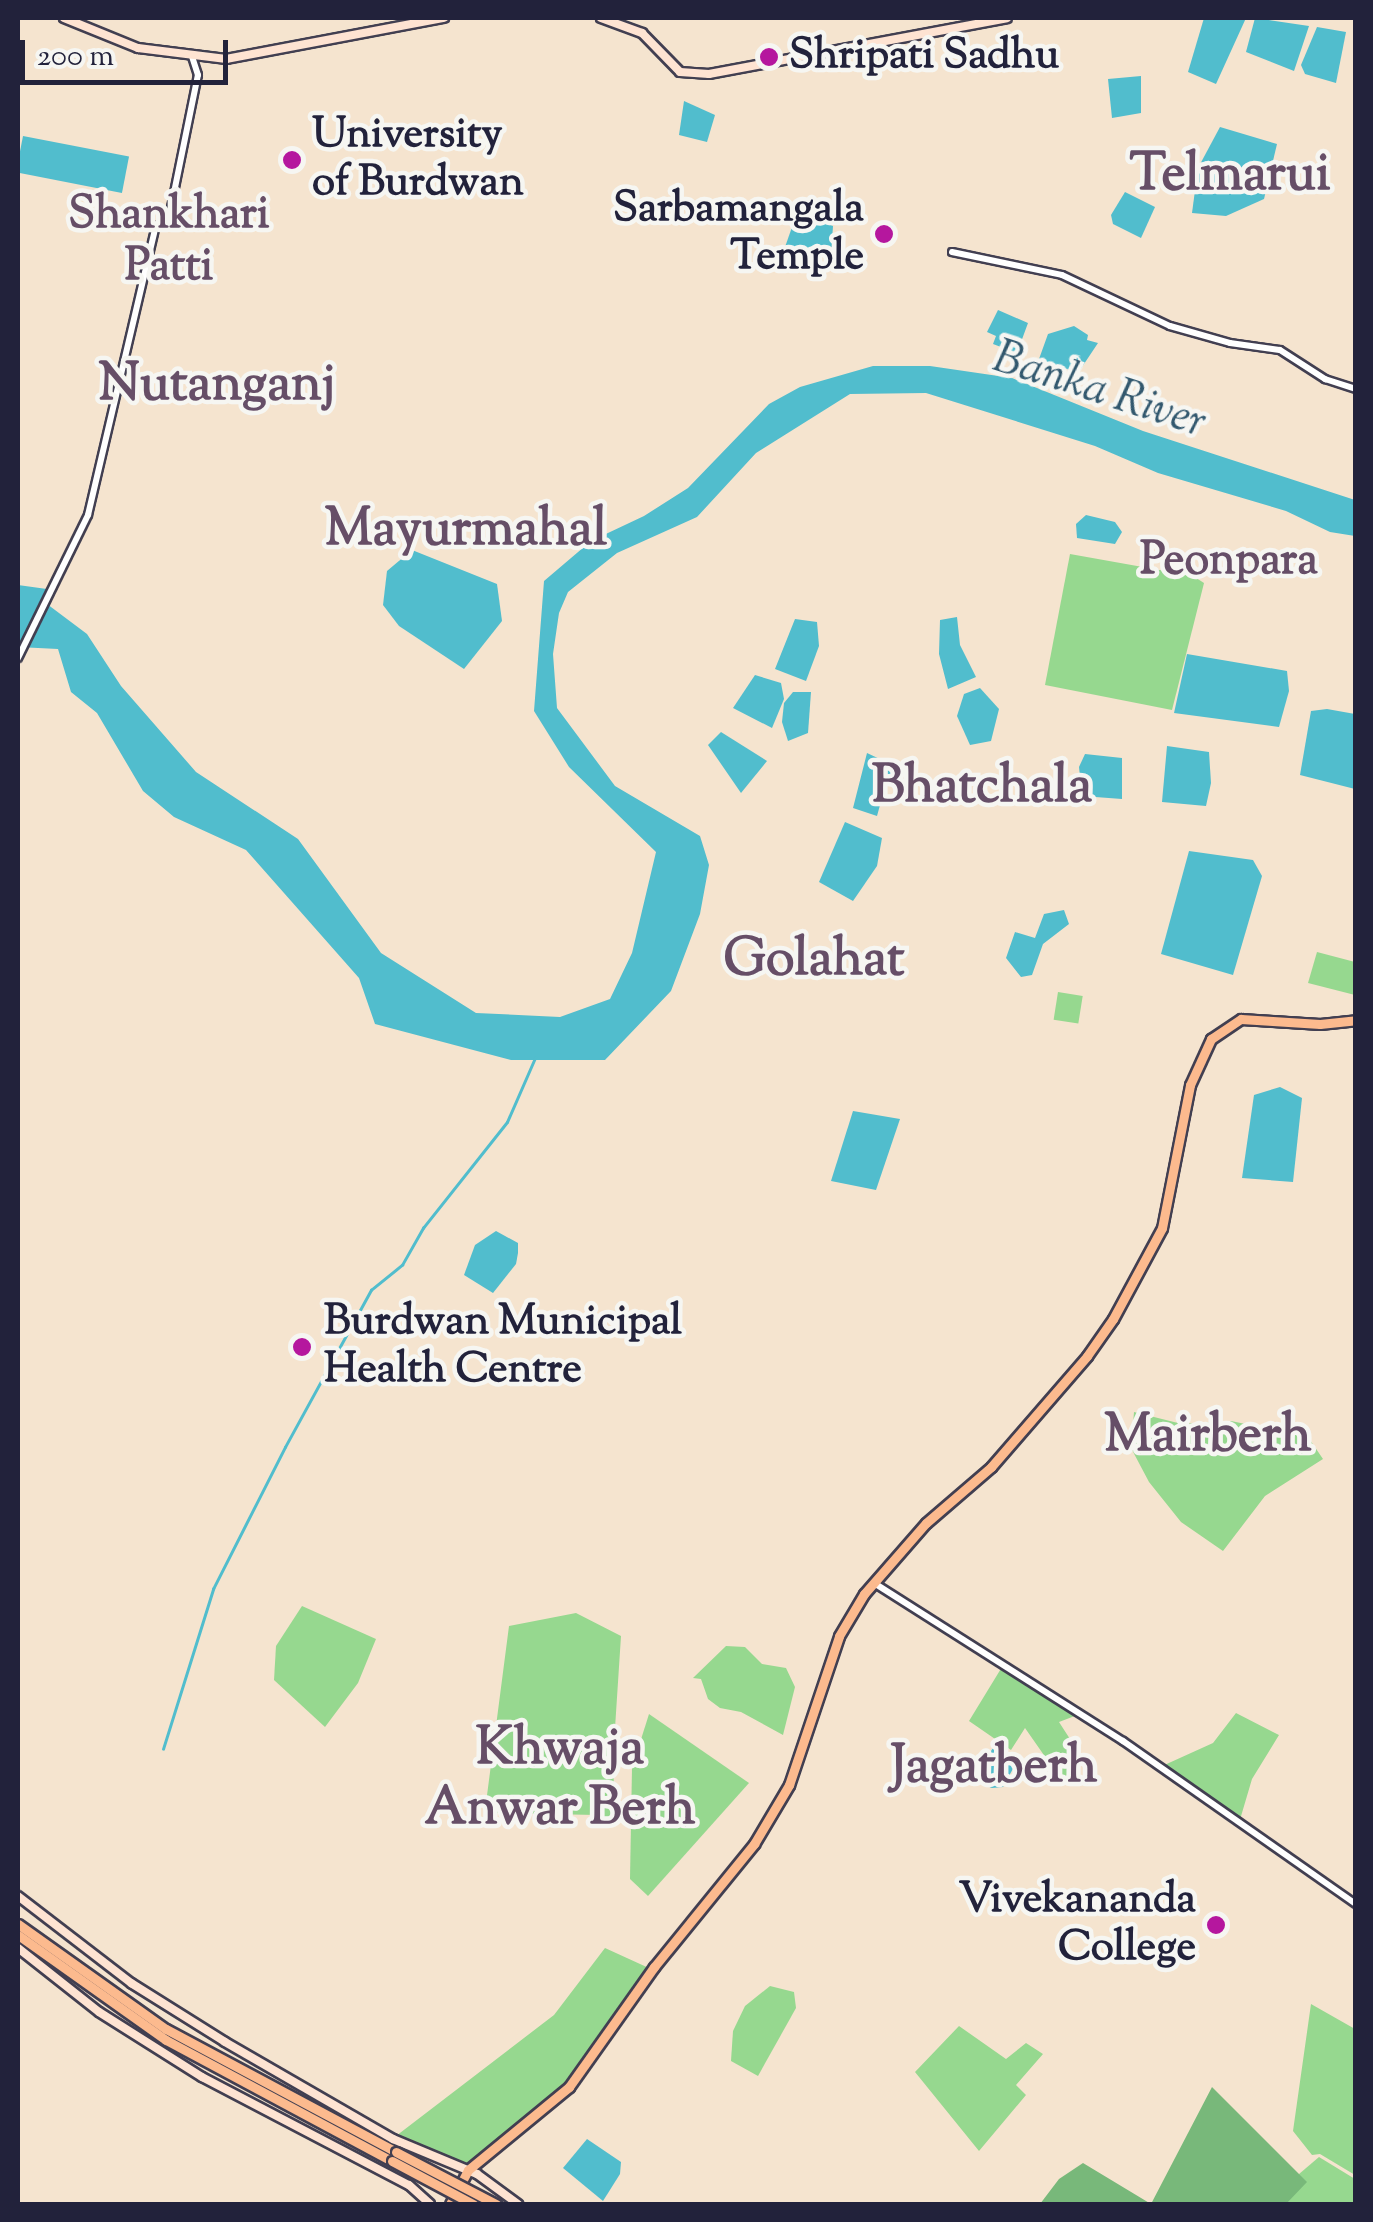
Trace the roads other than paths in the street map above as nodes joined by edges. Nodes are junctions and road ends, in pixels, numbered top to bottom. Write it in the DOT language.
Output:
graph roads {
  1 [pos="64,18"];
  2 [pos="444,18"];
  3 [pos="602,18"];
  4 [pos="1006,18"];
  5 [pos="192,56"];
  6 [pos="952,252"];
  7 [pos="1356,389"];
  8 [pos="18,658"];
  9 [pos="1356,1020"];
  10 [pos="874,1583"];
  11 [pos="18,1896"];
  12 [pos="1356,1904"];
  13 [pos="18,1924"];
  14 [pos="18,1935"];
  15 [pos="18,1948"];
  16 [pos="394,2157"];
  17 [pos="468,2170"];
  18 [pos="430,2204"];
  19 [pos="450,2204"];
  20 [pos="473,2204"];
  21 [pos="496,2204"];
  22 [pos="518,2204"];
  1 -- 5 [label="main road"];
  2 -- 5 [label="main road"];
  3 -- 4 [label="main road"];
  5 -- 8 [label="street"];
  6 -- 7 [label="street"];
  9 -- 10 [label="highway"];
  10 -- 12 [label="street"];
  10 -- 17 [label="highway"];
  11 -- 17 [label="main road"];
  13 -- 16 [label="highway"];
  14 -- 16 [label="highway"];
  15 -- 18 [label="main road"];
  16 -- 20 [label="highway, bridge"];
  16 -- 21 [label="highway, bridge"];
  17 -- 19 [label="highway"];
  17 -- 22 [label="main road"];
}
